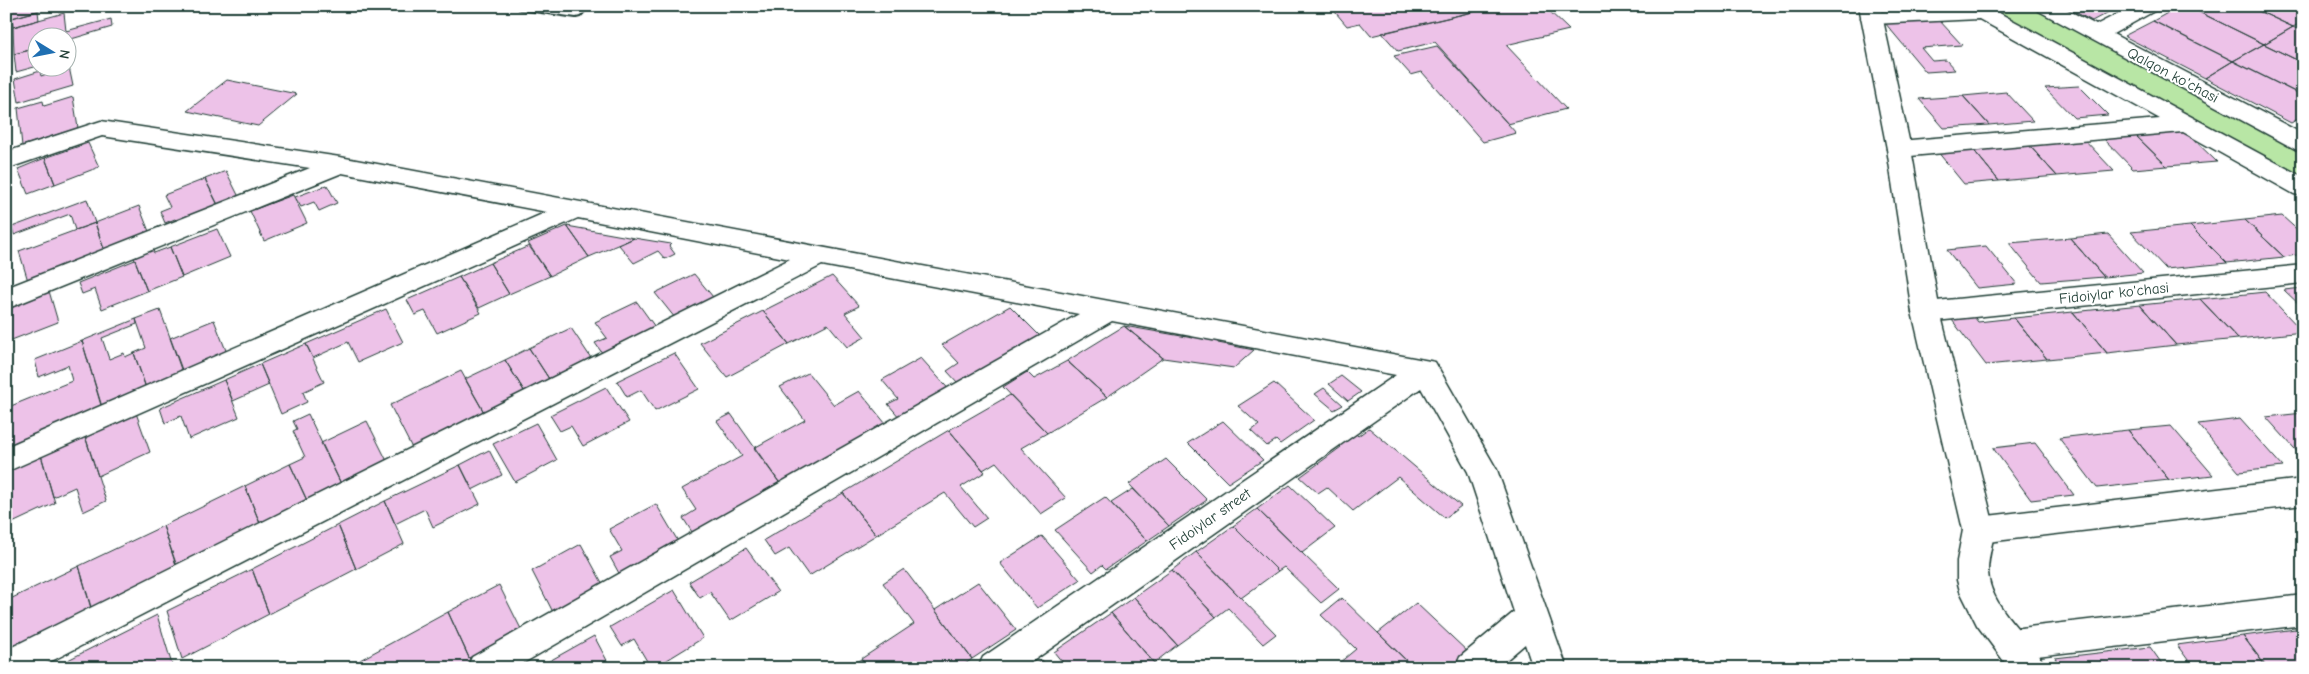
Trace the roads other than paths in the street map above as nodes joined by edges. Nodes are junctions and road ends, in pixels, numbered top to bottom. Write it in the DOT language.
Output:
graph roads {
  1 [pos="520,6"];
  2 [pos="584,6"];
  3 [pos="2044,6"];
  4 [pos="2149,6"];
  5 [pos="1871,12"];
  6 [pos="2096,34"];
  7 [pos="2186,124"];
  8 [pos="2301,142"];
  9 [pos="1899,149"];
  10 [pos="6,161"];
  11 [pos="340,165"];
  12 [pos="2303,188"];
  13 [pos="575,210"];
  14 [pos="820,255"];
  15 [pos="2303,274"];
  16 [pos="6,299"];
  17 [pos="1109,310"];
  18 [pos="1926,312"];
  19 [pos="1425,370"];
  20 [pos="6,460"];
  21 [pos="2303,492"];
  22 [pos="1979,530"];
  23 [pos="2303,610"];
  24 [pos="1532,617"];
  25 [pos="2020,656"];
  26 [pos="6,667"];
  27 [pos="484,668"];
  28 [pos="996,668"];
  29 [pos="1472,668"];
  30 [pos="1550,668"];
  1 -- 2 [label="lane"];
  3 -- 6 [label="street, Qalqon ko'chasi"];
  4 -- 6 [label="street"];
  5 -- 7 [label="street"];
  5 -- 9 [label="street"];
  6 -- 8 [label="street, Qalqon ko'chasi"];
  7 -- 9 [label="street"];
  7 -- 12 [label="street"];
  9 -- 18 [label="street"];
  10 -- 11 [label="street"];
  11 -- 13 [label="street"];
  11 -- 16 [label="street"];
  13 -- 14 [label="street"];
  13 -- 20 [label="street"];
  14 -- 17 [label="street"];
  14 -- 26 [label="street"];
  15 -- 18 [label="street, Fidoiylar ko'chasi"];
  17 -- 19 [label="street"];
  17 -- 27 [label="street"];
  18 -- 22 [label="street"];
  19 -- 24 [label="street"];
  19 -- 28 [label="street, Fidoiylar street"];
  21 -- 22 [label="street"];
  22 -- 25 [label="street"];
  23 -- 25 [label="street"];
  24 -- 29 [label="street"];
  24 -- 30 [label="street"];
}
